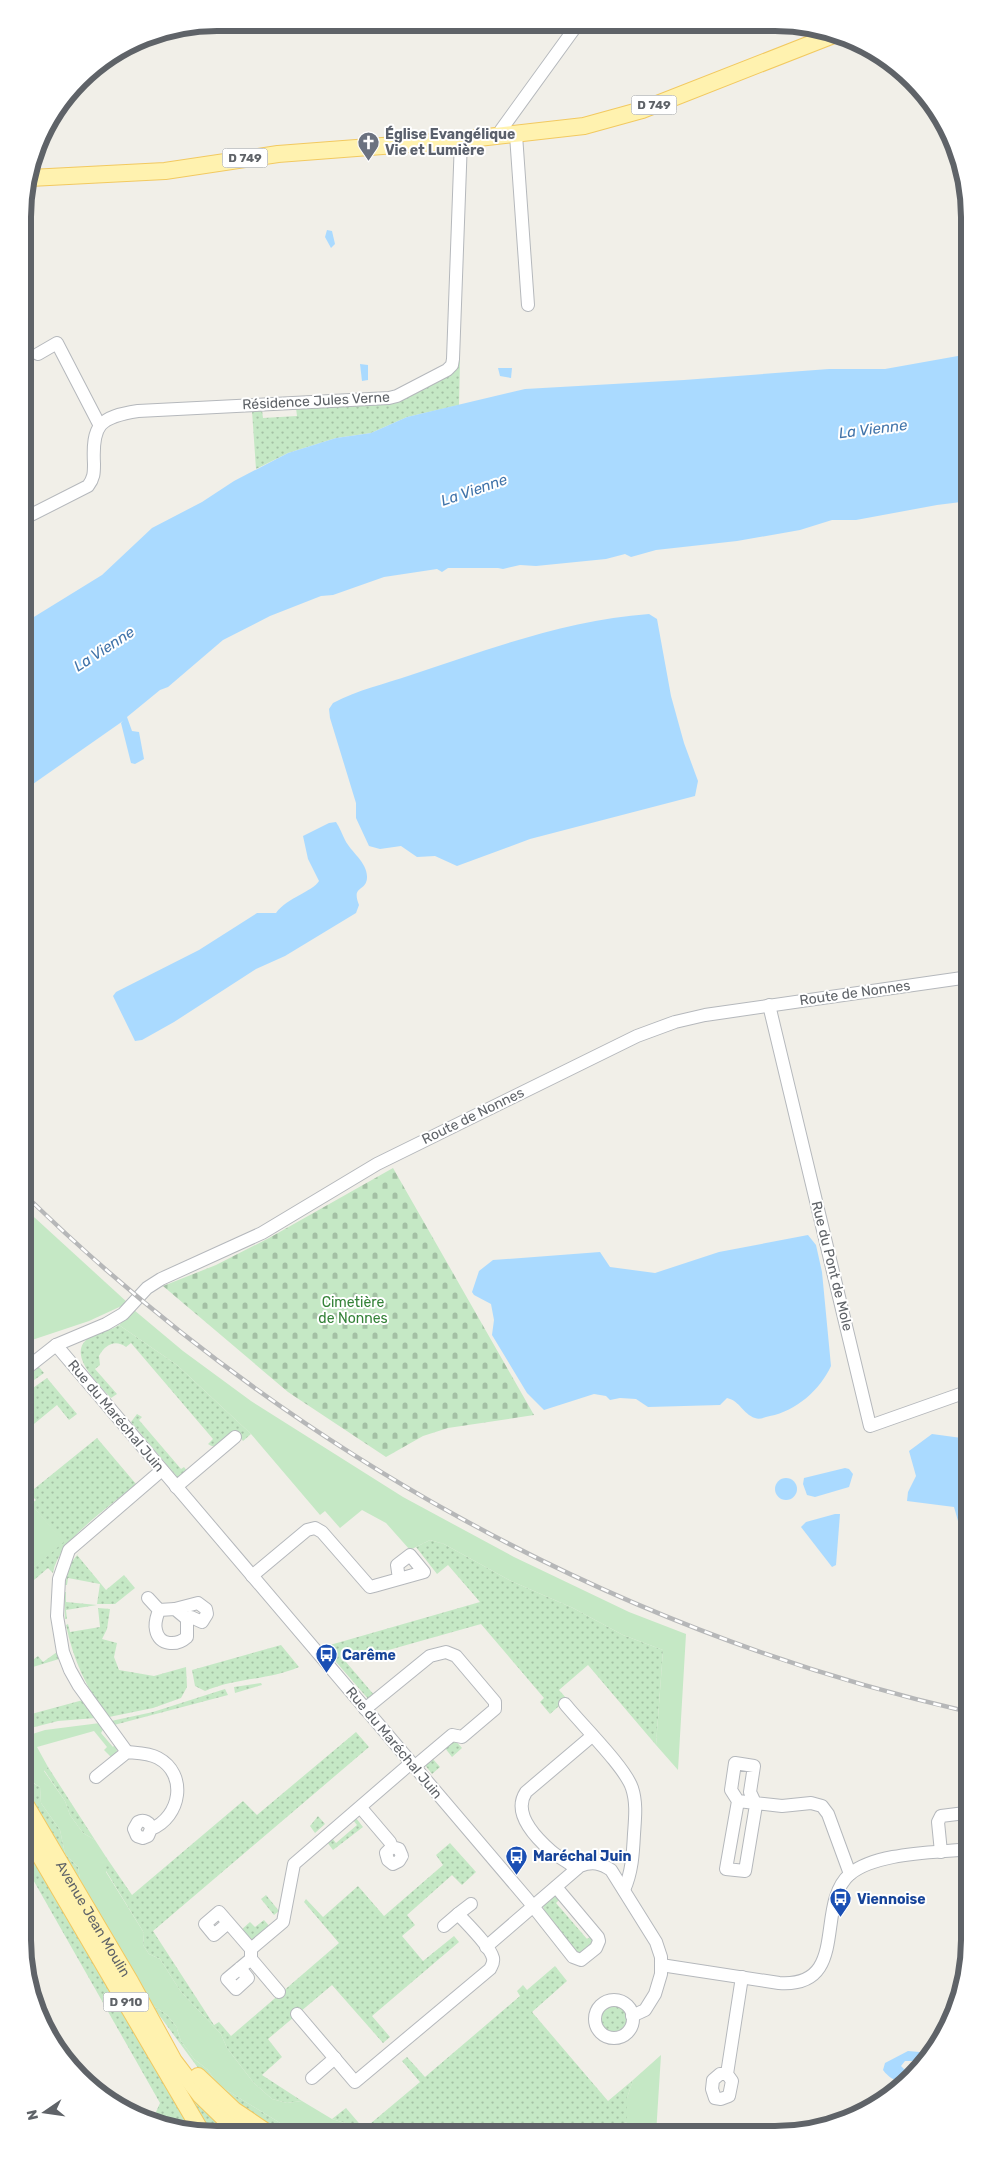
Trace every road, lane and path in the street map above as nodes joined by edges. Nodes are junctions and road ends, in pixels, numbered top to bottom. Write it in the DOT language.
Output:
graph roads {
  1 [pos="573,31"];
  2 [pos="825,38"];
  3 [pos="508,135"];
  4 [pos="461,140"];
  5 [pos="36,178"];
  6 [pos="528,304"];
  7 [pos="38,354"];
  8 [pos="100,424"];
  9 [pos="31,515"];
  10 [pos="961,978"];
  11 [pos="769,1005"];
  12 [pos="56,1345"];
  13 [pos="31,1365"];
  14 [pos="961,1394"];
  15 [pos="235,1437"];
  16 [pos="162,1470"];
  17 [pos="176,1487"];
  18 [pos="252,1576"];
  19 [pos="399,1579"];
  20 [pos="148,1598"];
  21 [pos="175,1609"];
  22 [pos="159,1610"];
  23 [pos="193,1620"];
  24 [pos="565,1704"];
  25 [pos="365,1709"];
  26 [pos="592,1736"];
  27 [pos="128,1752"];
  28 [pos="412,1765"];
  29 [pos="96,1777"];
  30 [pos="738,1801"];
  31 [pos="756,1804"];
  32 [pos="361,1808"];
  33 [pos="961,1814"];
  34 [pos="31,1815"];
  35 [pos="151,1828"];
  36 [pos="31,1842"];
  37 [pos="392,1847"];
  38 [pos="961,1850"];
  39 [pos="941,1852"];
  40 [pos="576,1869"];
  41 [pos="850,1874"];
  42 [pos="556,1888"];
  43 [pos="624,1890"];
  44 [pos="471,1904"];
  45 [pos="534,1907"];
  46 [pos="458,1914"];
  47 [pos="228,1923"];
  48 [pos="444,1926"];
  49 [pos="486,1947"];
  50 [pos="251,1954"];
  51 [pos="661,1965"];
  52 [pos="240,1968"];
  53 [pos="742,1977"];
  54 [pos="130,1981"];
  55 [pos="279,1992"];
  56 [pos="297,2014"];
  57 [pos="632,2016"];
  58 [pos="335,2058"];
  59 [pos="727,2074"];
  60 [pos="312,2078"];
  61 [pos="197,2124"];
  62 [pos="233,2126"];
  63 [pos="258,2126"];
  1 -- 3 [label="street"];
  2 -- 3 [label="main road, D 749"];
  3 -- 4 [label="main road, D 749"];
  3 -- 6 [label="street"];
  4 -- 5 [label="main road, D 749"];
  4 -- 8 [label="street, Résidence Jules Verne"];
  7 -- 8 [label="street"];
  8 -- 9 [label="street"];
  10 -- 11 [label="street, Route de Nonnes"];
  11 -- 12 [label="street, Route de Nonnes"];
  11 -- 14 [label="street, Rue du Pont de Mole"];
  12 -- 13 [label="street, Route de Nonnes"];
  12 -- 16 [label="street, Rue du Maréchal Juin"];
  15 -- 17 [label="street"];
  16 -- 17 [label="street, Rue du Maréchal Juin"];
  16 -- 27 [label="street"];
  17 -- 18 [label="street, Rue du Maréchal Juin"];
  18 -- 19 [label="street"];
  18 -- 25 [label="street, Rue du Maréchal Juin"];
  20 -- 22 [label="street"];
  21 -- 22 [label="street"];
  21 -- 23 [label="street"];
  21 -- 23 [label="street"];
  22 -- 23 [label="street"];
  24 -- 26 [label="street"];
  25 -- 28 [label="street, Rue du Maréchal Juin"];
  25 -- 28 [label="street"];
  26 -- 40 [label="street"];
  26 -- 43 [label="street"];
  27 -- 29 [label="street"];
  27 -- 35 [label="street"];
  28 -- 32 [label="street"];
  28 -- 45 [label="street, Rue du Maréchal Juin"];
  30 -- 31 [label="street"];
  30 -- 31 [label="street"];
  30 -- 31 [label="street"];
  31 -- 41 [label="street"];
  32 -- 37 [label="street"];
  32 -- 50 [label="street"];
  33 -- 39 [label="street"];
  34 -- 54 [label="main road, Avenue Jean Moulin / D 910"];
  36 -- 61 [label="main road, Avenue Jean Moulin / D 910"];
  38 -- 39 [label="street"];
  39 -- 41 [label="street"];
  40 -- 42 [label="street"];
  40 -- 43 [label="street"];
  41 -- 53 [label="street"];
  42 -- 45 [label="street"];
  42 -- 45 [label="street, Rue du Maréchal Juin"];
  43 -- 51 [label="street"];
  44 -- 46 [label="street"];
  45 -- 49 [label="street"];
  46 -- 48 [label="street"];
  46 -- 49 [label="street"];
  47 -- 50 [label="street"];
  49 -- 58 [label="street"];
  50 -- 52 [label="street"];
  50 -- 55 [label="street"];
  51 -- 53 [label="street"];
  51 -- 57 [label="street"];
  53 -- 59 [label="street"];
  54 -- 62 [label="main road, Avenue Jean Moulin / D 910"];
  54 -- 63 [label="main road, D 910"];
  56 -- 58 [label="street"];
  58 -- 60 [label="street"];
}
